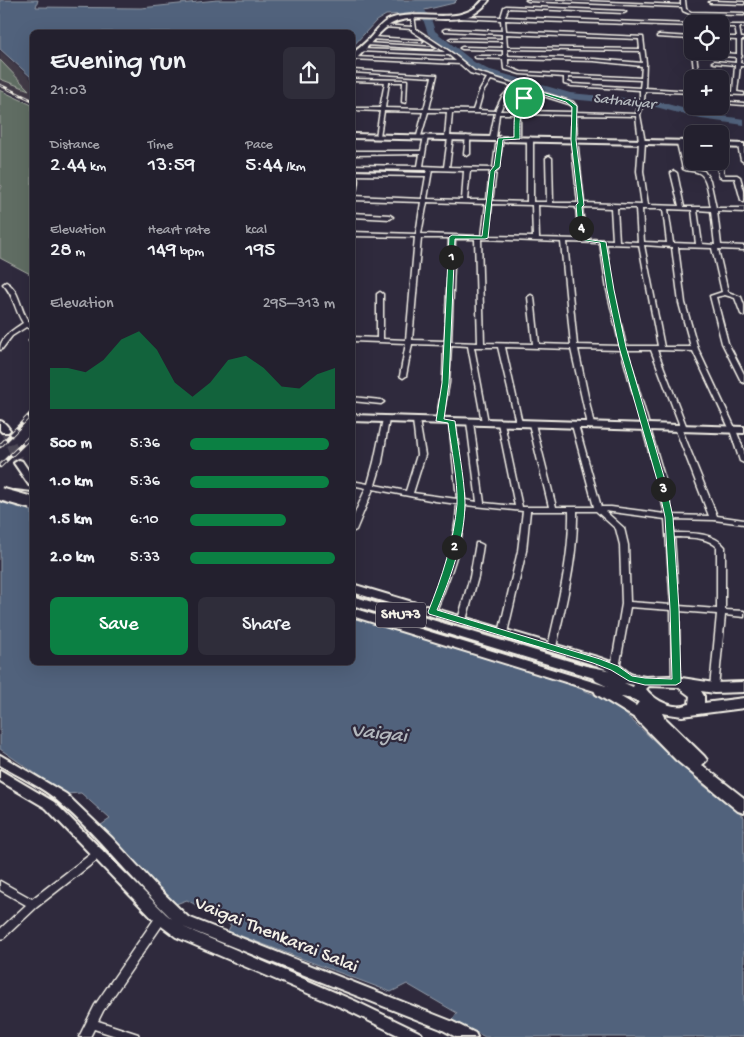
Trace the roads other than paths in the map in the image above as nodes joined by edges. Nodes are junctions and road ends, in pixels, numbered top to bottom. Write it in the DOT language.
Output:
graph roads {
  1 [pos="486,0"];
  2 [pos="528,0"];
  3 [pos="682,0"];
  4 [pos="711,1"];
  5 [pos="624,2"];
  6 [pos="744,3"];
  7 [pos="684,6"];
  8 [pos="624,14"];
  9 [pos="718,14"];
  10 [pos="744,14"];
  11 [pos="414,15"];
  12 [pos="458,17"];
  13 [pos="503,18"];
  14 [pos="623,23"];
  15 [pos="684,25"];
  16 [pos="384,26"];
  17 [pos="729,26"];
  18 [pos="737,26"];
  19 [pos="744,26"];
  20 [pos="414,28"];
  21 [pos="445,30"];
  22 [pos="504,31"];
  23 [pos="659,36"];
  24 [pos="684,38"];
  25 [pos="729,38"];
  26 [pos="451,39"];
  27 [pos="742,39"];
  28 [pos="504,40"];
  29 [pos="370,41"];
  30 [pos="421,42"];
  31 [pos="437,48"];
  32 [pos="462,48"];
  33 [pos="505,49"];
  34 [pos="361,50"];
  35 [pos="643,50"];
  36 [pos="450,54"];
  37 [pos="729,55"];
  38 [pos="740,56"];
  39 [pos="355,57"];
  40 [pos="476,57"];
  41 [pos="505,58"];
  42 [pos="355,59"];
  43 [pos="714,62"];
  44 [pos="461,63"];
  45 [pos="738,64"];
  46 [pos="644,65"];
  47 [pos="744,65"];
  48 [pos="355,70"];
  49 [pos="566,75"];
  50 [pos="490,78"];
  51 [pos="355,80"];
  52 [pos="643,80"];
  53 [pos="388,81"];
  54 [pos="515,84"];
  55 [pos="735,84"];
  56 [pos="744,84"];
  57 [pos="534,90"];
  58 [pos="642,91"];
  59 [pos="684,92"];
  60 [pos="729,94"];
  61 [pos="735,94"];
  62 [pos="744,94"];
  63 [pos="404,102"];
  64 [pos="733,103"];
  65 [pos="744,104"];
  66 [pos="355,109"];
  67 [pos="384,109"];
  68 [pos="426,110"];
  69 [pos="450,110"];
  70 [pos="475,111"];
  71 [pos="497,112"];
  72 [pos="517,112"];
  73 [pos="574,114"];
  74 [pos="638,115"];
  75 [pos="355,136"];
  76 [pos="378,136"];
  77 [pos="423,136"];
  78 [pos="449,137"];
  79 [pos="468,137"];
  80 [pos="497,138"];
  81 [pos="517,139"];
  82 [pos="530,139"];
  83 [pos="574,140"];
  84 [pos="642,142"];
  85 [pos="680,143"];
  86 [pos="684,143"];
  87 [pos="729,145"];
  88 [pos="742,146"];
  89 [pos="423,152"];
  90 [pos="355,153"];
  91 [pos="467,154"];
  92 [pos="549,158"];
  93 [pos="744,160"];
  94 [pos="355,166"];
  95 [pos="420,168"];
  96 [pos="446,169"];
  97 [pos="467,170"];
  98 [pos="721,170"];
  99 [pos="493,171"];
  100 [pos="429,172"];
  101 [pos="674,173"];
  102 [pos="355,175"];
  103 [pos="737,177"];
  104 [pos="744,177"];
  105 [pos="355,198"];
  106 [pos="744,200"];
  107 [pos="425,201"];
  108 [pos="464,202"];
  109 [pos="488,202"];
  110 [pos="533,204"];
  111 [pos="550,204"];
  112 [pos="580,205"];
  113 [pos="614,206"];
  114 [pos="642,207"];
  115 [pos="665,207"];
  116 [pos="682,208"];
  117 [pos="694,208"];
  118 [pos="714,209"];
  119 [pos="744,210"];
  120 [pos="355,216"];
  121 [pos="390,217"];
  122 [pos="355,234"];
  123 [pos="418,236"];
  124 [pos="452,237"];
  125 [pos="481,237"];
  126 [pos="536,239"];
  127 [pos="564,240"];
  128 [pos="582,240"];
  129 [pos="603,242"];
  130 [pos="616,242"];
  131 [pos="641,243"];
  132 [pos="673,245"];
  133 [pos="699,246"];
  134 [pos="717,247"];
  135 [pos="744,248"];
  136 [pos="6,284"];
  137 [pos="725,293"];
  138 [pos="380,294"];
  139 [pos="531,297"];
  140 [pos="744,314"];
  141 [pos="26,324"];
  142 [pos="30,327"];
  143 [pos="355,338"];
  144 [pos="380,340"];
  145 [pos="409,342"];
  146 [pos="447,343"];
  147 [pos="471,345"];
  148 [pos="481,345"];
  149 [pos="502,345"];
  150 [pos="536,346"];
  151 [pos="574,346"];
  152 [pos="623,347"];
  153 [pos="0,348"];
  154 [pos="657,348"];
  155 [pos="695,349"];
  156 [pos="403,376"];
  157 [pos="744,381"];
  158 [pos="355,398"];
  159 [pos="381,402"];
  160 [pos="355,418"];
  161 [pos="386,419"];
  162 [pos="416,420"];
  163 [pos="440,421"];
  164 [pos="452,421"];
  165 [pos="470,422"];
  166 [pos="484,422"];
  167 [pos="501,423"];
  168 [pos="519,423"];
  169 [pos="532,424"];
  170 [pos="575,425"];
  171 [pos="591,425"];
  172 [pos="644,427"];
  173 [pos="681,428"];
  174 [pos="733,430"];
  175 [pos="744,430"];
  176 [pos="744,461"];
  177 [pos="19,463"];
  178 [pos="30,480"];
  179 [pos="355,484"];
  180 [pos="370,488"];
  181 [pos="0,494"];
  182 [pos="409,494"];
  183 [pos="30,496"];
  184 [pos="0,499"];
  185 [pos="30,502"];
  186 [pos="461,502"];
  187 [pos="481,505"];
  188 [pos="523,509"];
  189 [pos="552,509"];
  190 [pos="573,509"];
  191 [pos="598,509"];
  192 [pos="669,517"];
  193 [pos="714,518"];
  194 [pos="744,522"];
  195 [pos="355,523"];
  196 [pos="670,535"];
  197 [pos="478,545"];
  198 [pos="355,589"];
  199 [pos="355,601"];
  200 [pos="626,604"];
  201 [pos="675,609"];
  202 [pos="432,612"];
  203 [pos="721,612"];
  204 [pos="355,613"];
  205 [pos="744,614"];
  206 [pos="462,620"];
  207 [pos="503,633"];
  208 [pos="552,647"];
  209 [pos="615,668"];
  210 [pos="585,671"];
  211 [pos="629,678"];
  212 [pos="645,682"];
  213 [pos="680,683"];
  214 [pos="714,688"];
  215 [pos="744,688"];
  216 [pos="601,690"];
  217 [pos="645,699"];
  218 [pos="744,703"];
  219 [pos="689,710"];
  220 [pos="642,716"];
  221 [pos="676,738"];
  222 [pos="0,759"];
  223 [pos="0,775"];
  224 [pos="744,796"];
  225 [pos="744,807"];
  226 [pos="98,853"];
  227 [pos="0,885"];
  228 [pos="33,904"];
  229 [pos="161,918"];
  230 [pos="0,935"];
  231 [pos="91,1023"];
  232 [pos="84,1037"];
  233 [pos="134,1037"];
  234 [pos="416,1037"];
  235 [pos="470,1037"];
  1 -- 12 [label="main road"];
  2 -- 5 [label="street"];
  3 -- 7 [label="street"];
  4 -- 6 [label="street"];
  4 -- 9 [label="street"];
  5 -- 7 [label="street"];
  5 -- 8 [label="street"];
  7 -- 9 [label="street"];
  8 -- 13 [label="street"];
  8 -- 14 [label="street"];
  9 -- 10 [label="street"];
  11 -- 12 [label="main road"];
  11 -- 16 [label="main road"];
  11 -- 20 [label="street"];
  12 -- 13 [label="street"];
  13 -- 14 [label="street"];
  13 -- 22 [label="street"];
  14 -- 15 [label="street"];
  16 -- 20 [label="street"];
  16 -- 29 [label="main road"];
  17 -- 18 [label="street"];
  18 -- 19 [label="street"];
  18 -- 27 [label="street"];
  20 -- 36 [label="street"];
  21 -- 22 [label="street"];
  22 -- 28 [label="street"];
  22 -- 35 [label="street"];
  23 -- 24 [label="street"];
  25 -- 27 [label="street"];
  26 -- 28 [label="street"];
  27 -- 38 [label="street"];
  28 -- 33 [label="street"];
  29 -- 30 [label="street"];
  29 -- 31 [label="street"];
  29 -- 34 [label="main road"];
  32 -- 33 [label="street"];
  33 -- 35 [label="street"];
  33 -- 41 [label="street"];
  34 -- 36 [label="street"];
  34 -- 39 [label="main road"];
  35 -- 46 [label="street"];
  36 -- 44 [label="street"];
  37 -- 38 [label="street"];
  38 -- 45 [label="street"];
  40 -- 41 [label="street"];
  41 -- 46 [label="street"];
  41 -- 49 [label="street"];
  42 -- 44 [label="street"];
  43 -- 45 [label="street"];
  44 -- 50 [label="street"];
  45 -- 47 [label="street"];
  45 -- 55 [label="street"];
  46 -- 52 [label="street"];
  48 -- 68 [label="street"];
  49 -- 52 [label="street"];
  49 -- 58 [label="street"];
  50 -- 54 [label="street"];
  50 -- 70 [label="street"];
  51 -- 53 [label="street"];
  52 -- 58 [label="street"];
  53 -- 63 [label="street"];
  53 -- 67 [label="street"];
  54 -- 57 [label="street"];
  54 -- 71 [label="street"];
  55 -- 56 [label="street"];
  55 -- 61 [label="street"];
  57 -- 72 [label="street"];
  57 -- 73 [label="street"];
  58 -- 59 [label="street"];
  58 -- 74 [label="street"];
  60 -- 61 [label="street"];
  61 -- 62 [label="street"];
  64 -- 65 [label="street"];
  66 -- 67 [label="street"];
  67 -- 68 [label="street"];
  67 -- 76 [label="street"];
  68 -- 69 [label="street"];
  68 -- 77 [label="street"];
  69 -- 70 [label="street"];
  69 -- 78 [label="street"];
  70 -- 71 [label="street"];
  71 -- 72 [label="street"];
  71 -- 80 [label="street"];
  72 -- 73 [label="street"];
  72 -- 81 [label="street"];
  73 -- 74 [label="street"];
  73 -- 83 [label="street"];
  74 -- 84 [label="street"];
  75 -- 76 [label="street"];
  76 -- 77 [label="street"];
  77 -- 78 [label="street"];
  77 -- 89 [label="street"];
  78 -- 79 [label="street"];
  78 -- 96 [label="street"];
  79 -- 80 [label="street"];
  79 -- 91 [label="street"];
  80 -- 81 [label="street"];
  80 -- 99 [label="street"];
  81 -- 82 [label="street"];
  82 -- 83 [label="street"];
  82 -- 110 [label="street"];
  83 -- 84 [label="street"];
  83 -- 112 [label="street"];
  84 -- 85 [label="street"];
  84 -- 114 [label="street"];
  85 -- 86 [label="street"];
  85 -- 118 [label="street"];
  87 -- 88 [label="street"];
  88 -- 93 [label="street"];
  89 -- 90 [label="street"];
  89 -- 95 [label="street"];
  92 -- 111 [label="street"];
  94 -- 95 [label="street"];
  95 -- 100 [label="street"];
  96 -- 97 [label="street"];
  96 -- 100 [label="street"];
  97 -- 99 [label="street"];
  97 -- 108 [label="street"];
  98 -- 103 [label="street"];
  99 -- 109 [label="street"];
  100 -- 102 [label="street"];
  100 -- 107 [label="street"];
  101 -- 116 [label="street"];
  103 -- 104 [label="street"];
  103 -- 106 [label="street"];
  105 -- 107 [label="street"];
  107 -- 108 [label="street"];
  107 -- 123 [label="street"];
  108 -- 109 [label="street"];
  109 -- 110 [label="street"];
  109 -- 125 [label="street"];
  110 -- 111 [label="street"];
  110 -- 126 [label="street"];
  111 -- 112 [label="street"];
  112 -- 113 [label="street"];
  112 -- 128 [label="street"];
  113 -- 114 [label="street"];
  113 -- 130 [label="street"];
  114 -- 115 [label="street"];
  114 -- 131 [label="street"];
  115 -- 116 [label="street"];
  115 -- 132 [label="street"];
  116 -- 117 [label="street"];
  117 -- 118 [label="street"];
  117 -- 133 [label="street"];
  118 -- 119 [label="street"];
  118 -- 134 [label="street"];
  120 -- 121 [label="street"];
  122 -- 123 [label="street"];
  123 -- 124 [label="street"];
  123 -- 145 [label="street"];
  124 -- 125 [label="street"];
  124 -- 146 [label="street"];
  125 -- 126 [label="street"];
  125 -- 148 [label="street"];
  126 -- 127 [label="street"];
  127 -- 128 [label="street"];
  127 -- 151 [label="street"];
  128 -- 129 [label="street"];
  129 -- 130 [label="street"];
  129 -- 152 [label="street"];
  130 -- 131 [label="street"];
  131 -- 132 [label="street"];
  131 -- 154 [label="street"];
  132 -- 133 [label="street"];
  132 -- 155 [label="street"];
  133 -- 134 [label="street"];
  134 -- 135 [label="street"];
  134 -- 137 [label="street"];
  136 -- 141 [label="street"];
  137 -- 140 [label="street"];
  137 -- 157 [label="street"];
  138 -- 144 [label="street"];
  139 -- 150 [label="street"];
  141 -- 142 [label="street"];
  141 -- 153 [label="street"];
  143 -- 144 [label="street"];
  144 -- 145 [label="street"];
  145 -- 146 [label="street"];
  145 -- 156 [label="street"];
  146 -- 147 [label="street"];
  146 -- 163 [label="street"];
  147 -- 148 [label="street"];
  147 -- 166 [label="street"];
  148 -- 149 [label="street"];
  149 -- 150 [label="street"];
  149 -- 168 [label="street"];
  150 -- 151 [label="street"];
  151 -- 152 [label="street"];
  151 -- 171 [label="street"];
  152 -- 154 [label="street"];
  152 -- 172 [label="street"];
  154 -- 155 [label="street"];
  154 -- 173 [label="street"];
  155 -- 174 [label="street"];
  158 -- 159 [label="street"];
  160 -- 161 [label="street"];
  161 -- 162 [label="street"];
  161 -- 180 [label="street"];
  162 -- 163 [label="street"];
  162 -- 182 [label="street"];
  163 -- 164 [label="street"];
  164 -- 165 [label="street"];
  164 -- 186 [label="street"];
  165 -- 166 [label="street"];
  165 -- 187 [label="street"];
  166 -- 167 [label="street"];
  167 -- 168 [label="street"];
  167 -- 188 [label="street"];
  168 -- 169 [label="street"];
  169 -- 170 [label="street"];
  169 -- 189 [label="street"];
  170 -- 171 [label="street"];
  170 -- 191 [label="street"];
  171 -- 172 [label="street"];
  172 -- 173 [label="street"];
  172 -- 192 [label="street"];
  173 -- 174 [label="street"];
  173 -- 193 [label="street"];
  174 -- 175 [label="street"];
  174 -- 176 [label="street"];
  177 -- 178 [label="street"];
  179 -- 180 [label="street"];
  180 -- 182 [label="street"];
  180 -- 195 [label="street"];
  181 -- 185 [label="main road, bridge"];
  182 -- 186 [label="street"];
  183 -- 184 [label="street"];
  186 -- 187 [label="street"];
  186 -- 202 [label="street"];
  187 -- 188 [label="street"];
  188 -- 189 [label="street"];
  188 -- 207 [label="street"];
  189 -- 190 [label="street"];
  190 -- 191 [label="street"];
  190 -- 208 [label="street"];
  191 -- 192 [label="street"];
  191 -- 200 [label="street"];
  192 -- 193 [label="street"];
  192 -- 196 [label="street"];
  193 -- 194 [label="street"];
  196 -- 201 [label="street"];
  196 -- 203 [label="street"];
  197 -- 206 [label="street"];
  198 -- 202 [label="main road"];
  199 -- 210 [label="main road, SHU73"];
  200 -- 201 [label="street"];
  200 -- 209 [label="street"];
  201 -- 203 [label="street"];
  201 -- 213 [label="street"];
  202 -- 206 [label="main road"];
  203 -- 205 [label="street"];
  203 -- 214 [label="street"];
  204 -- 216 [label="main road"];
  206 -- 207 [label="main road"];
  207 -- 208 [label="main road"];
  208 -- 209 [label="main road"];
  209 -- 211 [label="main road"];
  210 -- 211 [label="main road, SHU73"];
  210 -- 217 [label="main road, SHU73"];
  211 -- 212 [label="main road, SHU73"];
  212 -- 213 [label="main road, SHU73"];
  212 -- 217 [label="main road"];
  213 -- 214 [label="main road, SHU73"];
  213 -- 219 [label="main road"];
  214 -- 215 [label="main road, SHU73"];
  216 -- 217 [label="main road"];
  216 -- 220 [label="main road"];
  217 -- 219 [label="main road, SHU73"];
  217 -- 220 [label="main road"];
  217 -- 221 [label="main road"];
  218 -- 219 [label="main road, SHU73"];
  219 -- 221 [label="main road"];
  220 -- 225 [label="main road"];
  221 -- 224 [label="main road"];
  222 -- 235 [label="street, Vaigai Thenkarai Salai"];
  223 -- 226 [label="street, Vaigai Thenkarai Salai"];
  226 -- 228 [label="street"];
  226 -- 229 [label="street, Vaigai Thenkarai Salai"];
  227 -- 228 [label="street"];
  228 -- 230 [label="street"];
  229 -- 231 [label="street"];
  229 -- 234 [label="street, Vaigai Thenkarai Salai"];
  231 -- 232 [label="street"];
  231 -- 233 [label="street"];
}
